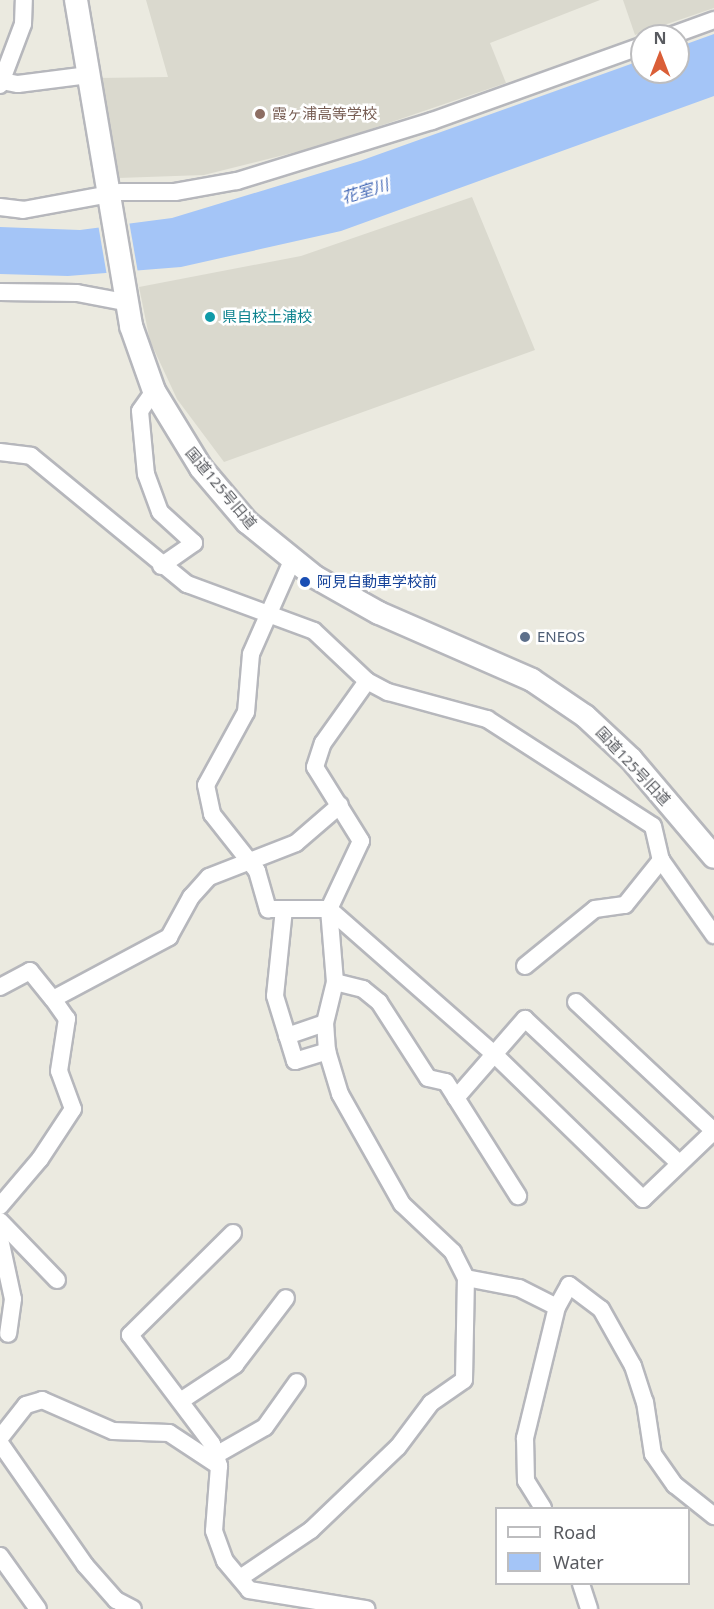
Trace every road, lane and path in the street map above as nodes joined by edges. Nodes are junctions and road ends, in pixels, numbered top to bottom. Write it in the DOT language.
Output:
graph roads {
  1 [pos="24,0"];
  2 [pos="76,0"];
  3 [pos="714,20"];
  4 [pos="690,29"];
  5 [pos="630,50"];
  6 [pos="88,75"];
  7 [pos="1,83"];
  8 [pos="108,201"];
  9 [pos="0,207"];
  10 [pos="0,292"];
  11 [pos="124,293"];
  12 [pos="154,391"];
  13 [pos="0,452"];
  14 [pos="292,561"];
  15 [pos="161,566"];
  16 [pos="271,612"];
  17 [pos="367,681"];
  18 [pos="668,802"];
  19 [pos="340,806"];
  20 [pos="652,826"];
  21 [pos="714,857"];
  22 [pos="247,859"];
  23 [pos="661,860"];
  24 [pos="284,909"];
  25 [pos="329,909"];
  26 [pos="714,935"];
  27 [pos="525,966"];
  28 [pos="335,982"];
  29 [pos="0,987"];
  30 [pos="53,999"];
  31 [pos="576,1002"];
  32 [pos="326,1023"];
  33 [pos="287,1036"];
  34 [pos="327,1051"];
  35 [pos="494,1054"];
  36 [pos="456,1098"];
  37 [pos="713,1130"];
  38 [pos="679,1163"];
  39 [pos="518,1196"];
  40 [pos="0,1206"];
  41 [pos="0,1221"];
  42 [pos="233,1233"];
  43 [pos="0,1239"];
  44 [pos="466,1278"];
  45 [pos="57,1280"];
  46 [pos="286,1298"];
  47 [pos="557,1307"];
  48 [pos="8,1334"];
  49 [pos="297,1382"];
  50 [pos="182,1400"];
  51 [pos="0,1441"];
  52 [pos="217,1460"];
  53 [pos="542,1507"];
  54 [pos="714,1516"];
  55 [pos="0,1556"];
  56 [pos="240,1578"];
  57 [pos="581,1585"];
  58 [pos="38,1609"];
  59 [pos="133,1609"];
  60 [pos="366,1609"];
  61 [pos="589,1609"];
  1 -- 7 [label="street"];
  2 -- 6 [label="street, 国道125号旧道"];
  3 -- 4 [label="street"];
  5 -- 8 [label="street"];
  6 -- 7 [label="street"];
  6 -- 8 [label="street, 国道125号旧道"];
  8 -- 9 [label="street"];
  8 -- 11 [label="street, 国道125号旧道"];
  10 -- 11 [label="street"];
  11 -- 12 [label="street, 国道125号旧道"];
  12 -- 14 [label="street, 国道125号旧道"];
  12 -- 15 [label="street"];
  13 -- 15 [label="street"];
  14 -- 16 [label="street"];
  14 -- 18 [label="street, 国道125号旧道"];
  15 -- 16 [label="street"];
  16 -- 17 [label="street"];
  16 -- 22 [label="street"];
  17 -- 19 [label="street"];
  17 -- 20 [label="street"];
  18 -- 20 [label="street"];
  18 -- 21 [label="street, 国道125号旧道"];
  19 -- 22 [label="street"];
  19 -- 25 [label="street"];
  20 -- 23 [label="street"];
  22 -- 24 [label="street"];
  22 -- 30 [label="street"];
  23 -- 26 [label="street"];
  23 -- 27 [label="street"];
  24 -- 25 [label="street"];
  24 -- 33 [label="street"];
  25 -- 28 [label="street"];
  25 -- 35 [label="street"];
  28 -- 32 [label="street"];
  28 -- 36 [label="street"];
  29 -- 30 [label="street"];
  30 -- 40 [label="street"];
  31 -- 37 [label="street"];
  32 -- 33 [label="street"];
  32 -- 34 [label="street"];
  33 -- 34 [label="street"];
  34 -- 44 [label="street"];
  35 -- 36 [label="street"];
  35 -- 38 [label="street"];
  35 -- 38 [label="street"];
  36 -- 39 [label="street"];
  37 -- 38 [label="street"];
  41 -- 45 [label="street"];
  42 -- 50 [label="street"];
  43 -- 48 [label="street"];
  44 -- 47 [label="street"];
  44 -- 56 [label="street"];
  46 -- 50 [label="street"];
  47 -- 53 [label="street"];
  47 -- 54 [label="street"];
  49 -- 52 [label="street"];
  50 -- 52 [label="street"];
  51 -- 52 [label="street"];
  51 -- 59 [label="street"];
  52 -- 56 [label="street"];
  55 -- 58 [label="street"];
  56 -- 60 [label="street"];
  57 -- 61 [label="street"];
}
